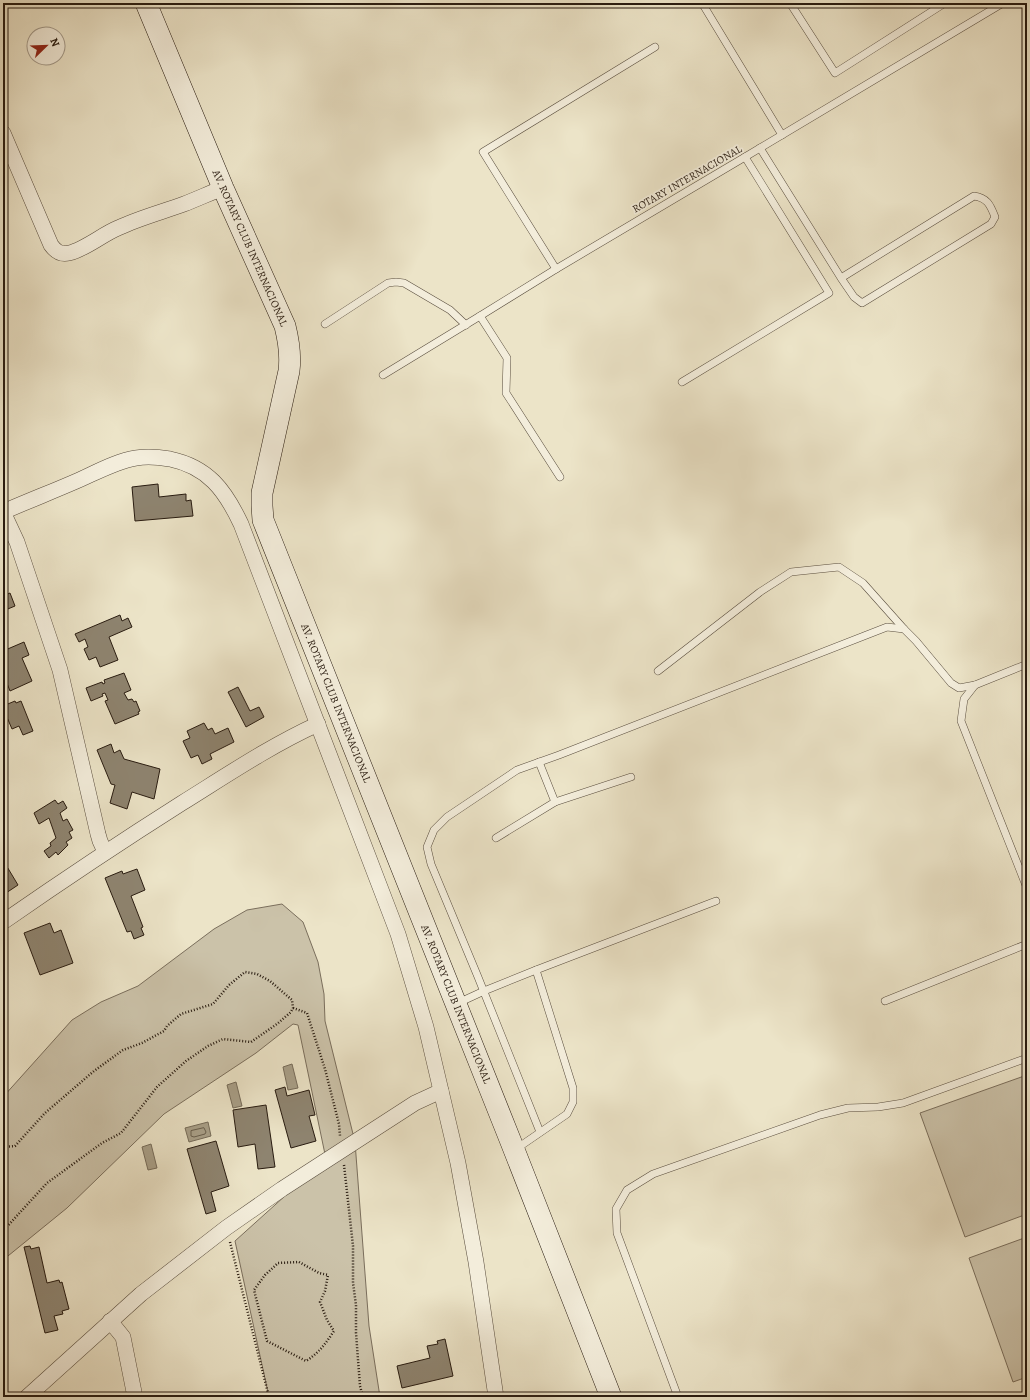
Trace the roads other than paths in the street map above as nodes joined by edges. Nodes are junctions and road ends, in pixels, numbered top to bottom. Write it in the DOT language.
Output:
graph roads {
  1 [pos="146,3"];
  2 [pos="702,3"];
  3 [pos="790,3"];
  4 [pos="945,3"];
  5 [pos="1003,3"];
  6 [pos="655,47"];
  7 [pos="3,133"];
  8 [pos="782,135"];
  9 [pos="760,148"];
  10 [pos="745,157"];
  11 [pos="223,188"];
  12 [pos="556,269"];
  13 [pos="841,278"];
  14 [pos="480,316"];
  15 [pos="325,324"];
  16 [pos="466,325"];
  17 [pos="383,375"];
  18 [pos="682,382"];
  19 [pos="560,477"];
  20 [pos="3,512"];
  21 [pos="904,629"];
  22 [pos="1027,664"];
  23 [pos="658,671"];
  24 [pos="975,685"];
  25 [pos="318,724"];
  26 [pos="539,762"];
  27 [pos="631,777"];
  28 [pos="555,802"];
  29 [pos="496,838"];
  30 [pos="105,852"];
  31 [pos="1027,888"];
  32 [pos="716,901"];
  33 [pos="3,922"];
  34 [pos="1027,944"];
  35 [pos="536,970"];
  36 [pos="484,991"];
  37 [pos="885,1001"];
  38 [pos="456,1004"];
  39 [pos="1027,1058"];
  40 [pos="441,1092"];
  41 [pos="540,1132"];
  42 [pos="514,1150"];
  43 [pos="110,1321"];
  44 [pos="27,1397"];
  45 [pos="135,1397"];
  46 [pos="496,1397"];
  47 [pos="611,1397"];
  48 [pos="678,1397"];
  1 -- 11 [label="main road, AV. ROTARY CLUB INTERNACIONAL"];
  2 -- 8 [label="lane"];
  3 -- 4 [label="lane"];
  5 -- 8 [label="lane, ROTARY INTERNACIONAL"];
  6 -- 12 [label="lane"];
  7 -- 11 [label="street"];
  8 -- 9 [label="lane, ROTARY INTERNACIONAL"];
  9 -- 10 [label="lane, ROTARY INTERNACIONAL"];
  9 -- 13 [label="lane"];
  10 -- 12 [label="lane, ROTARY INTERNACIONAL"];
  10 -- 18 [label="lane"];
  11 -- 38 [label="main road, AV. ROTARY CLUB INTERNACIONAL"];
  12 -- 14 [label="lane, ROTARY INTERNACIONAL"];
  13 -- 13 [label="lane"];
  14 -- 16 [label="lane, ROTARY INTERNACIONAL"];
  14 -- 19 [label="lane"];
  15 -- 16 [label="lane"];
  16 -- 17 [label="lane, ROTARY INTERNACIONAL"];
  20 -- 25 [label="street"];
  20 -- 30 [label="street"];
  21 -- 23 [label="lane"];
  21 -- 24 [label="lane"];
  21 -- 26 [label="lane"];
  22 -- 24 [label="lane"];
  24 -- 31 [label="lane"];
  25 -- 30 [label="street"];
  25 -- 40 [label="street"];
  26 -- 28 [label="lane"];
  26 -- 36 [label="lane"];
  27 -- 28 [label="lane"];
  28 -- 29 [label="lane"];
  30 -- 33 [label="street"];
  32 -- 35 [label="lane"];
  34 -- 37 [label="lane"];
  35 -- 36 [label="lane"];
  35 -- 41 [label="lane"];
  36 -- 38 [label="lane"];
  36 -- 41 [label="lane"];
  38 -- 42 [label="main road, AV. ROTARY CLUB INTERNACIONAL"];
  39 -- 48 [label="lane"];
  40 -- 43 [label="street"];
  40 -- 46 [label="street"];
  41 -- 42 [label="lane"];
  42 -- 47 [label="main road, AV. ROTARY CLUB INTERNACIONAL"];
  43 -- 44 [label="street"];
  43 -- 45 [label="street"];
}
